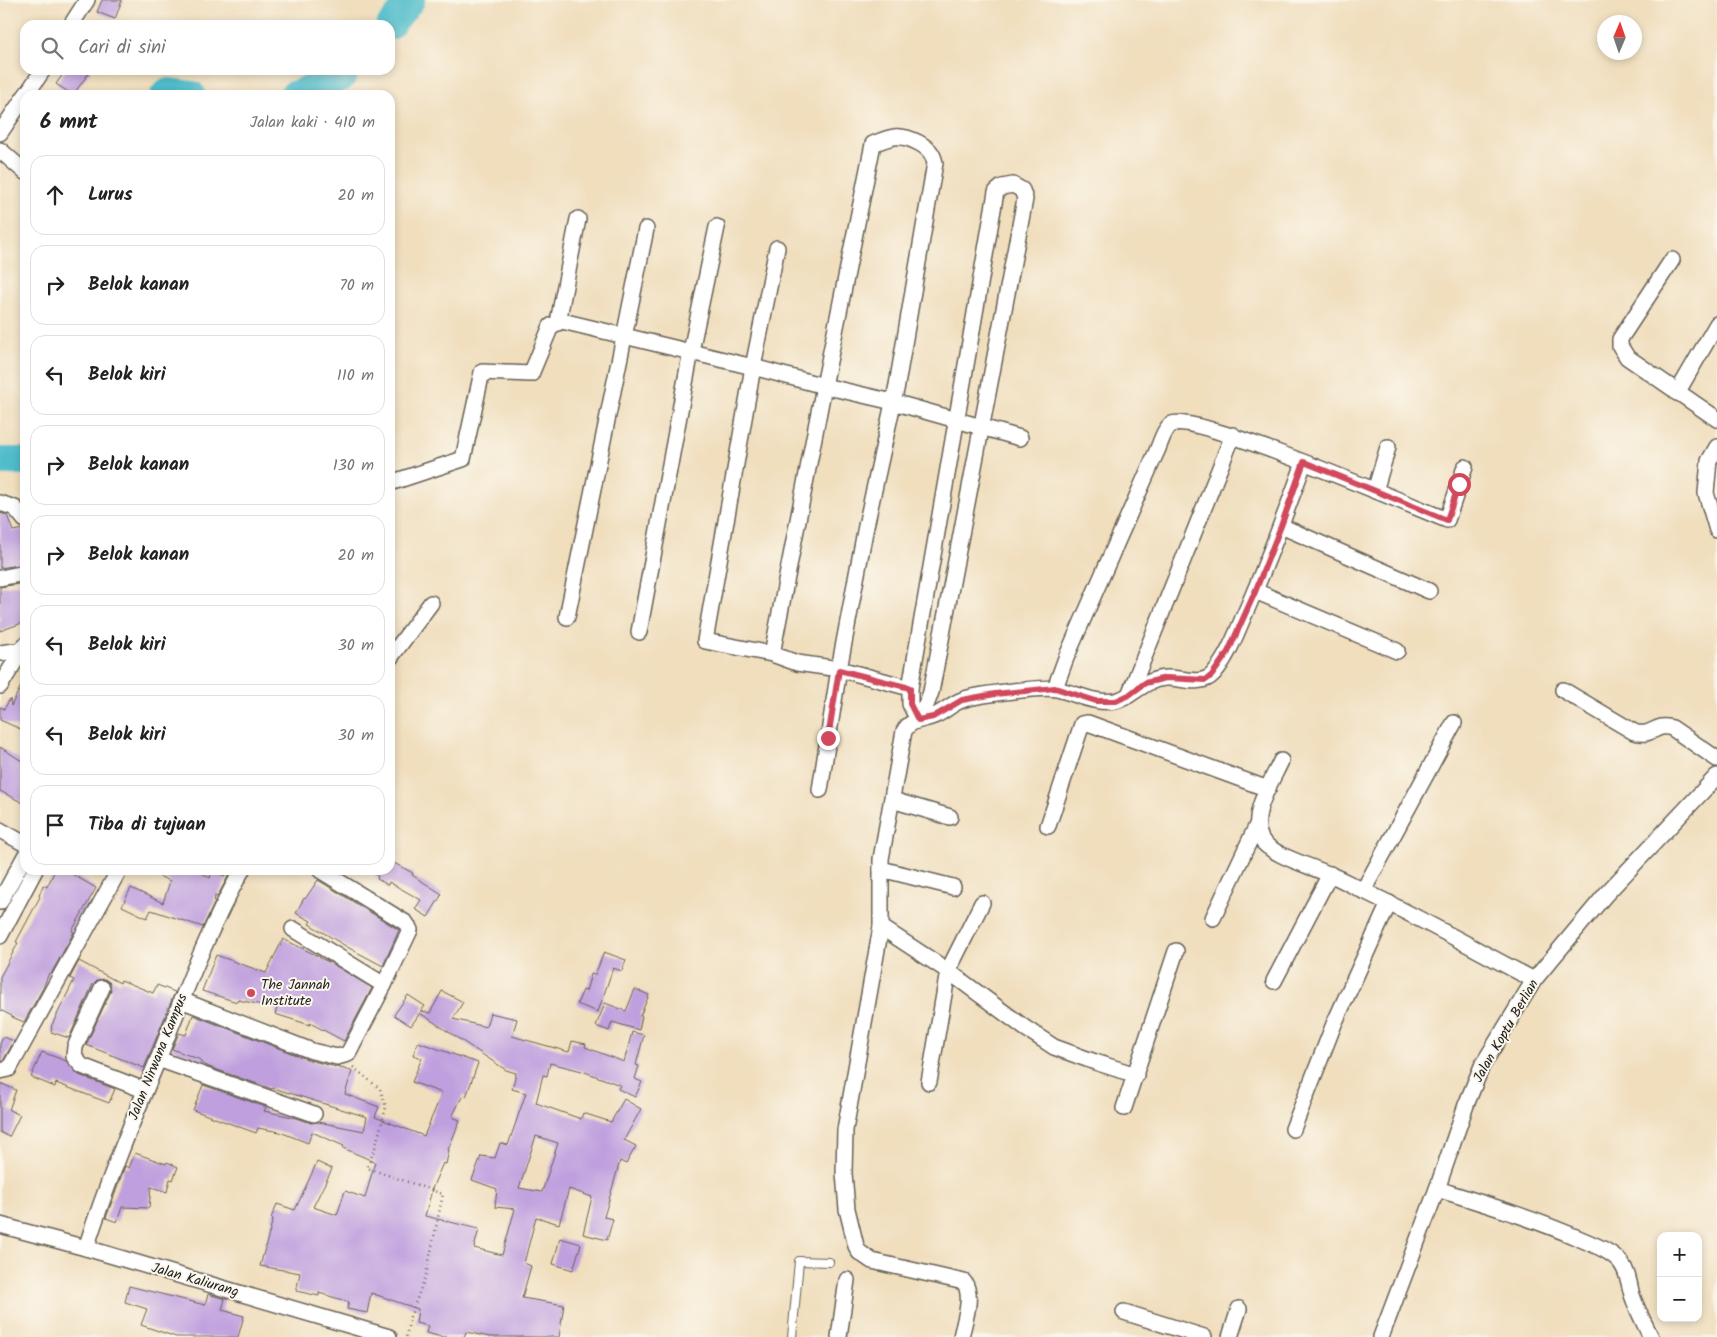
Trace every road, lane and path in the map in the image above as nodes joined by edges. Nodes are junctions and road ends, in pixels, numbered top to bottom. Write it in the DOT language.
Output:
graph roads {
  1 [pos="87,0"];
  2 [pos="74,20"];
  3 [pos="40,75"];
  4 [pos="29,90"];
  5 [pos="20,103"];
  6 [pos="0,133"];
  7 [pos="0,150"];
  8 [pos="20,168"];
  9 [pos="578,219"];
  10 [pos="717,227"];
  11 [pos="646,229"];
  12 [pos="777,248"];
  13 [pos="1672,260"];
  14 [pos="562,321"];
  15 [pos="1717,324"];
  16 [pos="624,335"];
  17 [pos="692,351"];
  18 [pos="753,367"];
  19 [pos="824,386"];
  20 [pos="1677,393"];
  21 [pos="893,402"];
  22 [pos="957,420"];
  23 [pos="1717,420"];
  24 [pos="981,426"];
  25 [pos="1233,435"];
  26 [pos="1020,438"];
  27 [pos="1388,447"];
  28 [pos="1717,447"];
  29 [pos="1304,462"];
  30 [pos="1465,467"];
  31 [pos="395,481"];
  32 [pos="1375,491"];
  33 [pos="0,503"];
  34 [pos="20,514"];
  35 [pos="1281,526"];
  36 [pos="1717,530"];
  37 [pos="20,573"];
  38 [pos="0,578"];
  39 [pos="1429,591"];
  40 [pos="1255,592"];
  41 [pos="431,603"];
  42 [pos="567,617"];
  43 [pos="639,632"];
  44 [pos="395,649"];
  45 [pos="20,650"];
  46 [pos="1396,651"];
  47 [pos="0,653"];
  48 [pos="772,654"];
  49 [pos="20,655"];
  50 [pos="839,670"];
  51 [pos="0,686"];
  52 [pos="910,688"];
  53 [pos="1055,688"];
  54 [pos="1563,690"];
  55 [pos="1129,695"];
  56 [pos="918,720"];
  57 [pos="1454,723"];
  58 [pos="1717,758"];
  59 [pos="1281,761"];
  60 [pos="1717,776"];
  61 [pos="1268,789"];
  62 [pos="820,790"];
  63 [pos="892,800"];
  64 [pos="950,817"];
  65 [pos="1048,826"];
  66 [pos="1257,826"];
  67 [pos="0,830"];
  68 [pos="20,841"];
  69 [pos="20,865"];
  70 [pos="881,869"];
  71 [pos="1330,874"];
  72 [pos="32,875"];
  73 [pos="116,875"];
  74 [pos="239,875"];
  75 [pos="328,875"];
  76 [pos="953,887"];
  77 [pos="1363,891"];
  78 [pos="0,902"];
  79 [pos="982,903"];
  80 [pos="1389,903"];
  81 [pos="1213,918"];
  82 [pos="881,927"];
  83 [pos="293,929"];
  84 [pos="0,936"];
  85 [pos="1176,951"];
  86 [pos="948,971"];
  87 [pos="1534,980"];
  88 [pos="1274,981"];
  89 [pos="384,985"];
  90 [pos="102,988"];
  91 [pos="181,1000"];
  92 [pos="341,1057"];
  93 [pos="158,1059"];
  94 [pos="0,1071"];
  95 [pos="1136,1074"];
  96 [pos="929,1082"];
  97 [pos="144,1090"];
  98 [pos="1124,1108"];
  99 [pos="314,1114"];
  100 [pos="1293,1129"];
  101 [pos="1437,1189"];
  102 [pos="0,1225"];
  103 [pos="86,1248"];
  104 [pos="829,1262"];
  105 [pos="847,1280"];
  106 [pos="1239,1309"];
  107 [pos="1124,1312"];
  108 [pos="389,1337"];
  109 [pos="406,1337"];
  110 [pos="792,1337"];
  111 [pos="838,1337"];
  112 [pos="961,1337"];
  113 [pos="1204,1337"];
  114 [pos="1230,1337"];
  115 [pos="1381,1337"];
  116 [pos="1651,1337"];
  1 -- 2 [label="street"];
  3 -- 4 [label="street"];
  5 -- 6 [label="street"];
  7 -- 8 [label="street"];
  9 -- 14 [label="street"];
  10 -- 17 [label="street"];
  11 -- 16 [label="street"];
  12 -- 18 [label="street"];
  13 -- 20 [label="street"];
  14 -- 16 [label="street"];
  14 -- 31 [label="street"];
  15 -- 20 [label="street"];
  16 -- 17 [label="street"];
  16 -- 42 [label="street"];
  17 -- 18 [label="street"];
  17 -- 43 [label="street"];
  18 -- 19 [label="street"];
  18 -- 48 [label="street"];
  19 -- 21 [label="street"];
  19 -- 21 [label="street"];
  19 -- 48 [label="street"];
  20 -- 23 [label="street"];
  21 -- 22 [label="street"];
  21 -- 50 [label="street"];
  22 -- 24 [label="street"];
  22 -- 24 [label="street"];
  22 -- 52 [label="street"];
  24 -- 26 [label="street"];
  24 -- 56 [label="street"];
  25 -- 29 [label="street"];
  25 -- 53 [label="street"];
  25 -- 55 [label="street"];
  27 -- 32 [label="street"];
  28 -- 36 [label="street"];
  29 -- 32 [label="street"];
  29 -- 35 [label="street"];
  30 -- 32 [label="street"];
  33 -- 34 [label="street"];
  35 -- 39 [label="street"];
  35 -- 40 [label="street"];
  37 -- 38 [label="street"];
  40 -- 46 [label="street"];
  40 -- 55 [label="street"];
  41 -- 44 [label="street"];
  45 -- 47 [label="street"];
  48 -- 50 [label="street"];
  49 -- 51 [label="street"];
  50 -- 52 [label="street"];
  50 -- 62 [label="street"];
  52 -- 56 [label="street"];
  53 -- 55 [label="street"];
  53 -- 56 [label="street"];
  54 -- 58 [label="street"];
  56 -- 63 [label="street"];
  57 -- 77 [label="street"];
  59 -- 61 [label="street"];
  60 -- 87 [label="street, Jalan Koptu Berlian"];
  61 -- 65 [label="street"];
  61 -- 66 [label="street"];
  63 -- 64 [label="street"];
  63 -- 70 [label="street"];
  66 -- 71 [label="street"];
  66 -- 81 [label="street"];
  67 -- 68 [label="street"];
  69 -- 78 [label="street"];
  70 -- 76 [label="street"];
  70 -- 82 [label="street"];
  71 -- 77 [label="street"];
  71 -- 88 [label="street"];
  72 -- 84 [label="street"];
  73 -- 94 [label="street"];
  74 -- 91 [label="street, Jalan Nirwana Kampus"];
  75 -- 89 [label="street"];
  77 -- 80 [label="street"];
  79 -- 86 [label="street"];
  80 -- 87 [label="street"];
  80 -- 100 [label="street"];
  82 -- 86 [label="street"];
  82 -- 112 [label="street"];
  83 -- 89 [label="street"];
  85 -- 95 [label="street"];
  86 -- 95 [label="street"];
  86 -- 96 [label="street"];
  87 -- 101 [label="street, Jalan Koptu Berlian"];
  89 -- 92 [label="street"];
  90 -- 97 [label="street"];
  91 -- 92 [label="street"];
  91 -- 93 [label="street, Jalan Nirwana Kampus"];
  92 -- 109 [label="path"];
  93 -- 97 [label="street, Jalan Nirwana Kampus"];
  93 -- 99 [label="street"];
  95 -- 98 [label="street"];
  97 -- 103 [label="street, Jalan Nirwana Kampus"];
  101 -- 115 [label="street, Jalan Koptu Berlian"];
  101 -- 116 [label="street"];
  102 -- 103 [label="street, Jalan Kaliurang"];
  103 -- 108 [label="street, Jalan Kaliurang"];
  104 -- 110 [label="lane"];
  105 -- 111 [label="street"];
  106 -- 114 [label="street"];
  107 -- 113 [label="street"];
}
